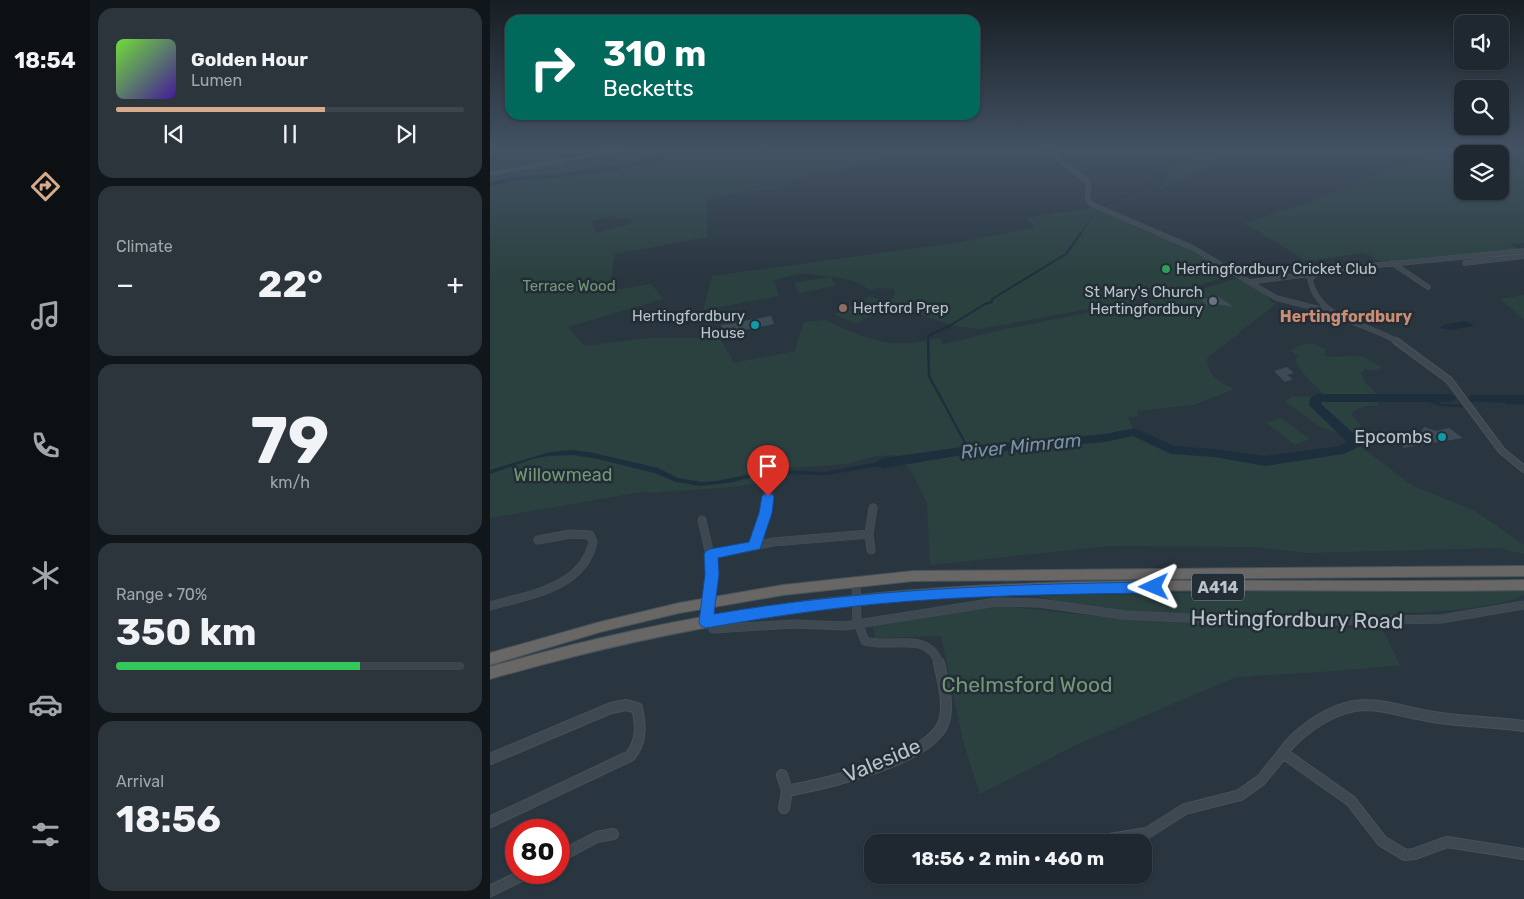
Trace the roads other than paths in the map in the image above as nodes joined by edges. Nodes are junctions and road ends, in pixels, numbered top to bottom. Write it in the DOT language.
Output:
graph roads {
  1 [pos="1088,192"];
  2 [pos="1524,252"];
  3 [pos="1524,256"];
  4 [pos="1392,263"];
  5 [pos="1466,263"];
  6 [pos="1312,276"];
  7 [pos="1249,282"];
  8 [pos="1428,287"];
  9 [pos="1331,312"];
  10 [pos="1524,469"];
  11 [pos="768,493"];
  12 [pos="873,508"];
  13 [pos="702,520"];
  14 [pos="868,534"];
  15 [pos="538,540"];
  16 [pos="755,546"];
  17 [pos="871,550"];
  18 [pos="710,554"];
  19 [pos="1524,572"];
  20 [pos="856,582"];
  21 [pos="1524,584"];
  22 [pos="855,600"];
  23 [pos="708,603"];
  24 [pos="1524,605"];
  25 [pos="490,606"];
  26 [pos="859,624"];
  27 [pos="709,625"];
  28 [pos="490,659"];
  29 [pos="490,673"];
  30 [pos="1524,726"];
  31 [pos="1282,753"];
  32 [pos="490,759"];
  33 [pos="782,775"];
  34 [pos="787,791"];
  35 [pos="784,808"];
  36 [pos="490,822"];
  37 [pos="613,834"];
  38 [pos="1144,834"];
  39 [pos="570,852"];
  40 [pos="1524,854"];
  41 [pos="505,884"];
  42 [pos="490,891"];
  1 -- 7 [label="street"];
  2 -- 4 [label="street"];
  3 -- 5 [label="street"];
  4 -- 6 [label="street"];
  4 -- 8 [label="street"];
  6 -- 7 [label="street"];
  6 -- 9 [label="street"];
  7 -- 9 [label="street"];
  9 -- 10 [label="street"];
  11 -- 16 [label="street"];
  12 -- 14 [label="street"];
  13 -- 18 [label="street"];
  14 -- 16 [label="street"];
  14 -- 17 [label="street"];
  15 -- 25 [label="street"];
  16 -- 18 [label="street"];
  18 -- 23 [label="street"];
  19 -- 20 [label="highway, A414"];
  20 -- 22 [label="street, Valeside"];
  20 -- 23 [label="highway, A414"];
  21 -- 22 [label="highway, A414"];
  22 -- 26 [label="street, Valeside"];
  22 -- 27 [label="highway, A414"];
  23 -- 27 [label="street"];
  23 -- 28 [label="highway, A414"];
  24 -- 26 [label="street, Hertingfordbury Road"];
  26 -- 27 [label="street, Hertingfordbury Road"];
  26 -- 34 [label="street, Valeside"];
  27 -- 29 [label="highway, A414"];
  30 -- 31 [label="street"];
  31 -- 38 [label="street"];
  31 -- 40 [label="street"];
  32 -- 36 [label="street"];
  33 -- 34 [label="street"];
  34 -- 35 [label="street"];
  37 -- 39 [label="street"];
  41 -- 42 [label="street"];
}
